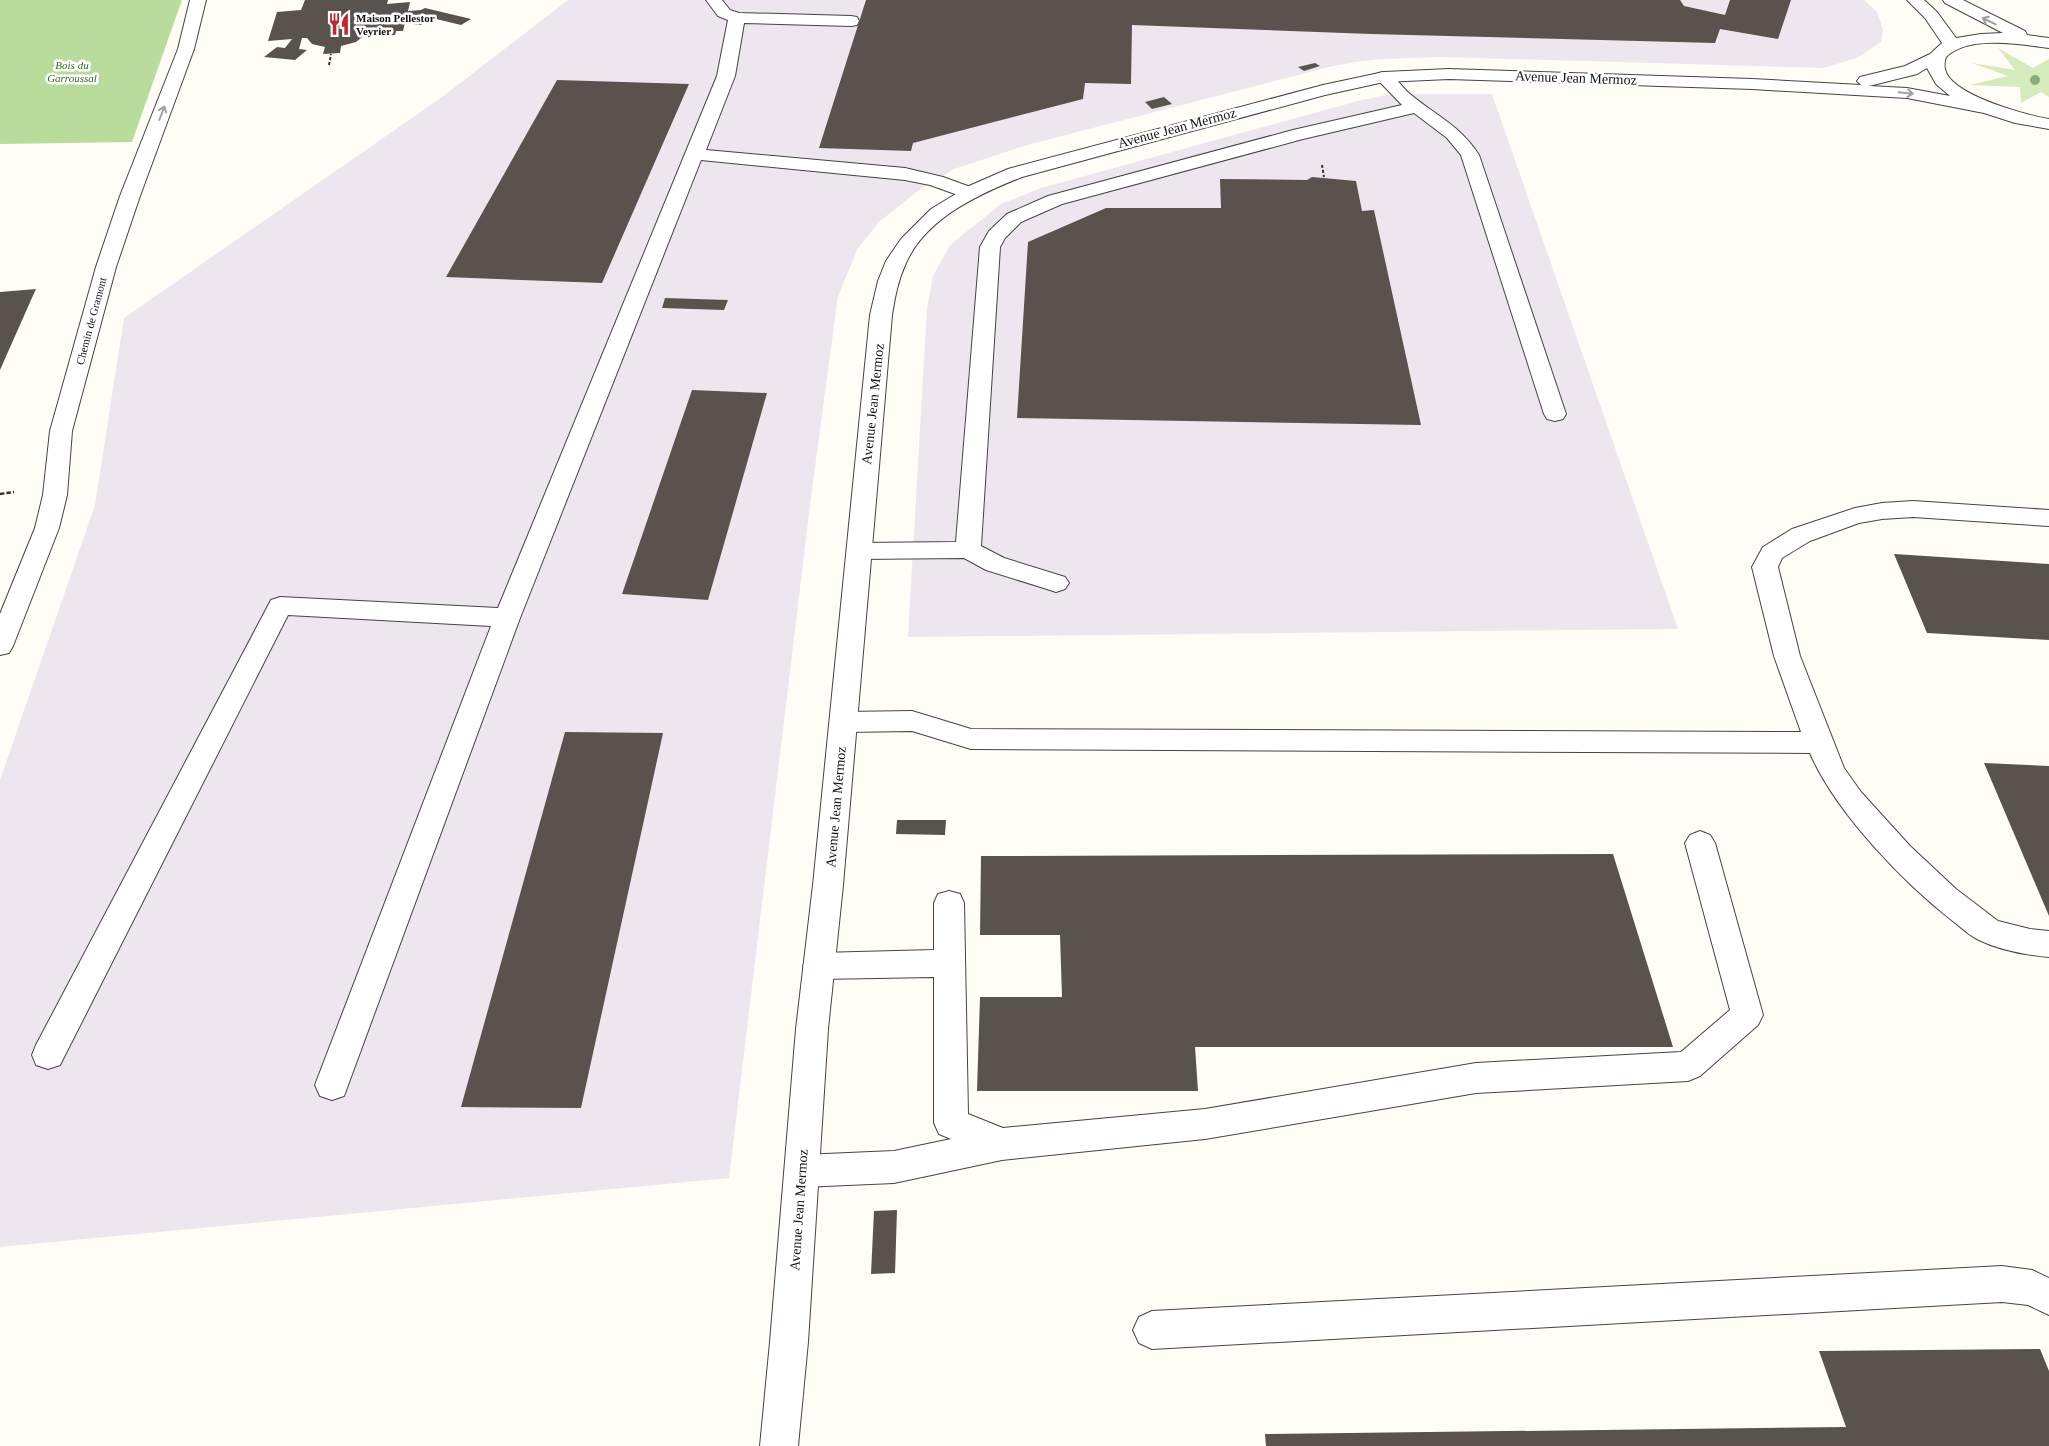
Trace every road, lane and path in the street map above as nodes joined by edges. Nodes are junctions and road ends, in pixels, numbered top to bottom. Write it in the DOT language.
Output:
graph roads {
  1 [pos="198,0"];
  2 [pos="714,0"];
  3 [pos="1915,0"];
  4 [pos="1951,0"];
  5 [pos="738,18"];
  6 [pos="851,21"];
  7 [pos="2030,39"];
  8 [pos="2049,43"];
  9 [pos="1952,45"];
  10 [pos="331,54"];
  11 [pos="1937,57"];
  12 [pos="329,65"];
  13 [pos="1384,77"];
  14 [pos="1752,84"];
  15 [pos="1417,107"];
  16 [pos="1987,108"];
  17 [pos="2015,118"];
  18 [pos="2049,124"];
  19 [pos="2049,132"];
  20 [pos="694,154"];
  21 [pos="969,194"];
  22 [pos="1554,414"];
  23 [pos="2049,518"];
  24 [pos="968,550"];
  25 [pos="858,551"];
  26 [pos="1056,583"];
  27 [pos="11,591"];
  28 [pos="507,618"];
  29 [pos="0,646"];
  30 [pos="844,722"];
  31 [pos="1819,743"];
  32 [pos="1700,843"];
  33 [pos="949,903"];
  34 [pos="2049,944"];
  35 [pos="949,963"];
  36 [pos="819,966"];
  37 [pos="48,1055"];
  38 [pos="332,1085"];
  39 [pos="1002,1144"];
  40 [pos="802,1171"];
  41 [pos="2049,1297"];
  42 [pos="1152,1330"];
  43 [pos="779,1446"];
  27 -- 1 [label="street, Chemin de Gramont, one-way"];
  2 -- 5 [label="street"];
  3 -- 9 [label="street"];
  7 -- 4 [label="street, one-way"];
  5 -- 6 [label="street"];
  5 -- 20 [label="street"];
  7 -- 8 [label="street"];
  7 -- 9 [label="street"];
  9 -- 11 [label="street, Avenue Jean Mermoz"];
  10 -- 12 [label="path"];
  11 -- 14 [label="street, Avenue Jean Mermoz"];
  11 -- 16 [label="street"];
  13 -- 14 [label="street, Avenue Jean Mermoz"];
  13 -- 15 [label="street"];
  13 -- 21 [label="street, Avenue Jean Mermoz"];
  14 -- 16 [label="street, Avenue Jean Mermoz, one-way"];
  15 -- 22 [label="street"];
  15 -- 24 [label="street"];
  16 -- 17 [label="street"];
  17 -- 18 [label="street"];
  17 -- 19 [label="street"];
  20 -- 21 [label="street"];
  20 -- 28 [label="street"];
  21 -- 25 [label="street, Avenue Jean Mermoz"];
  23 -- 31 [label="street"];
  24 -- 25 [label="street"];
  24 -- 26 [label="street"];
  25 -- 30 [label="street, Avenue Jean Mermoz"];
  27 -- 29 [label="street, Chemin de Gramont"];
  28 -- 37 [label="street"];
  28 -- 38 [label="street"];
  30 -- 31 [label="street"];
  30 -- 36 [label="street, Avenue Jean Mermoz"];
  31 -- 34 [label="street"];
  32 -- 39 [label="street"];
  33 -- 35 [label="street"];
  35 -- 36 [label="street"];
  35 -- 39 [label="street"];
  36 -- 40 [label="street, Avenue Jean Mermoz"];
  39 -- 40 [label="street"];
  40 -- 43 [label="street, Avenue Jean Mermoz"];
  41 -- 42 [label="street"];
}
